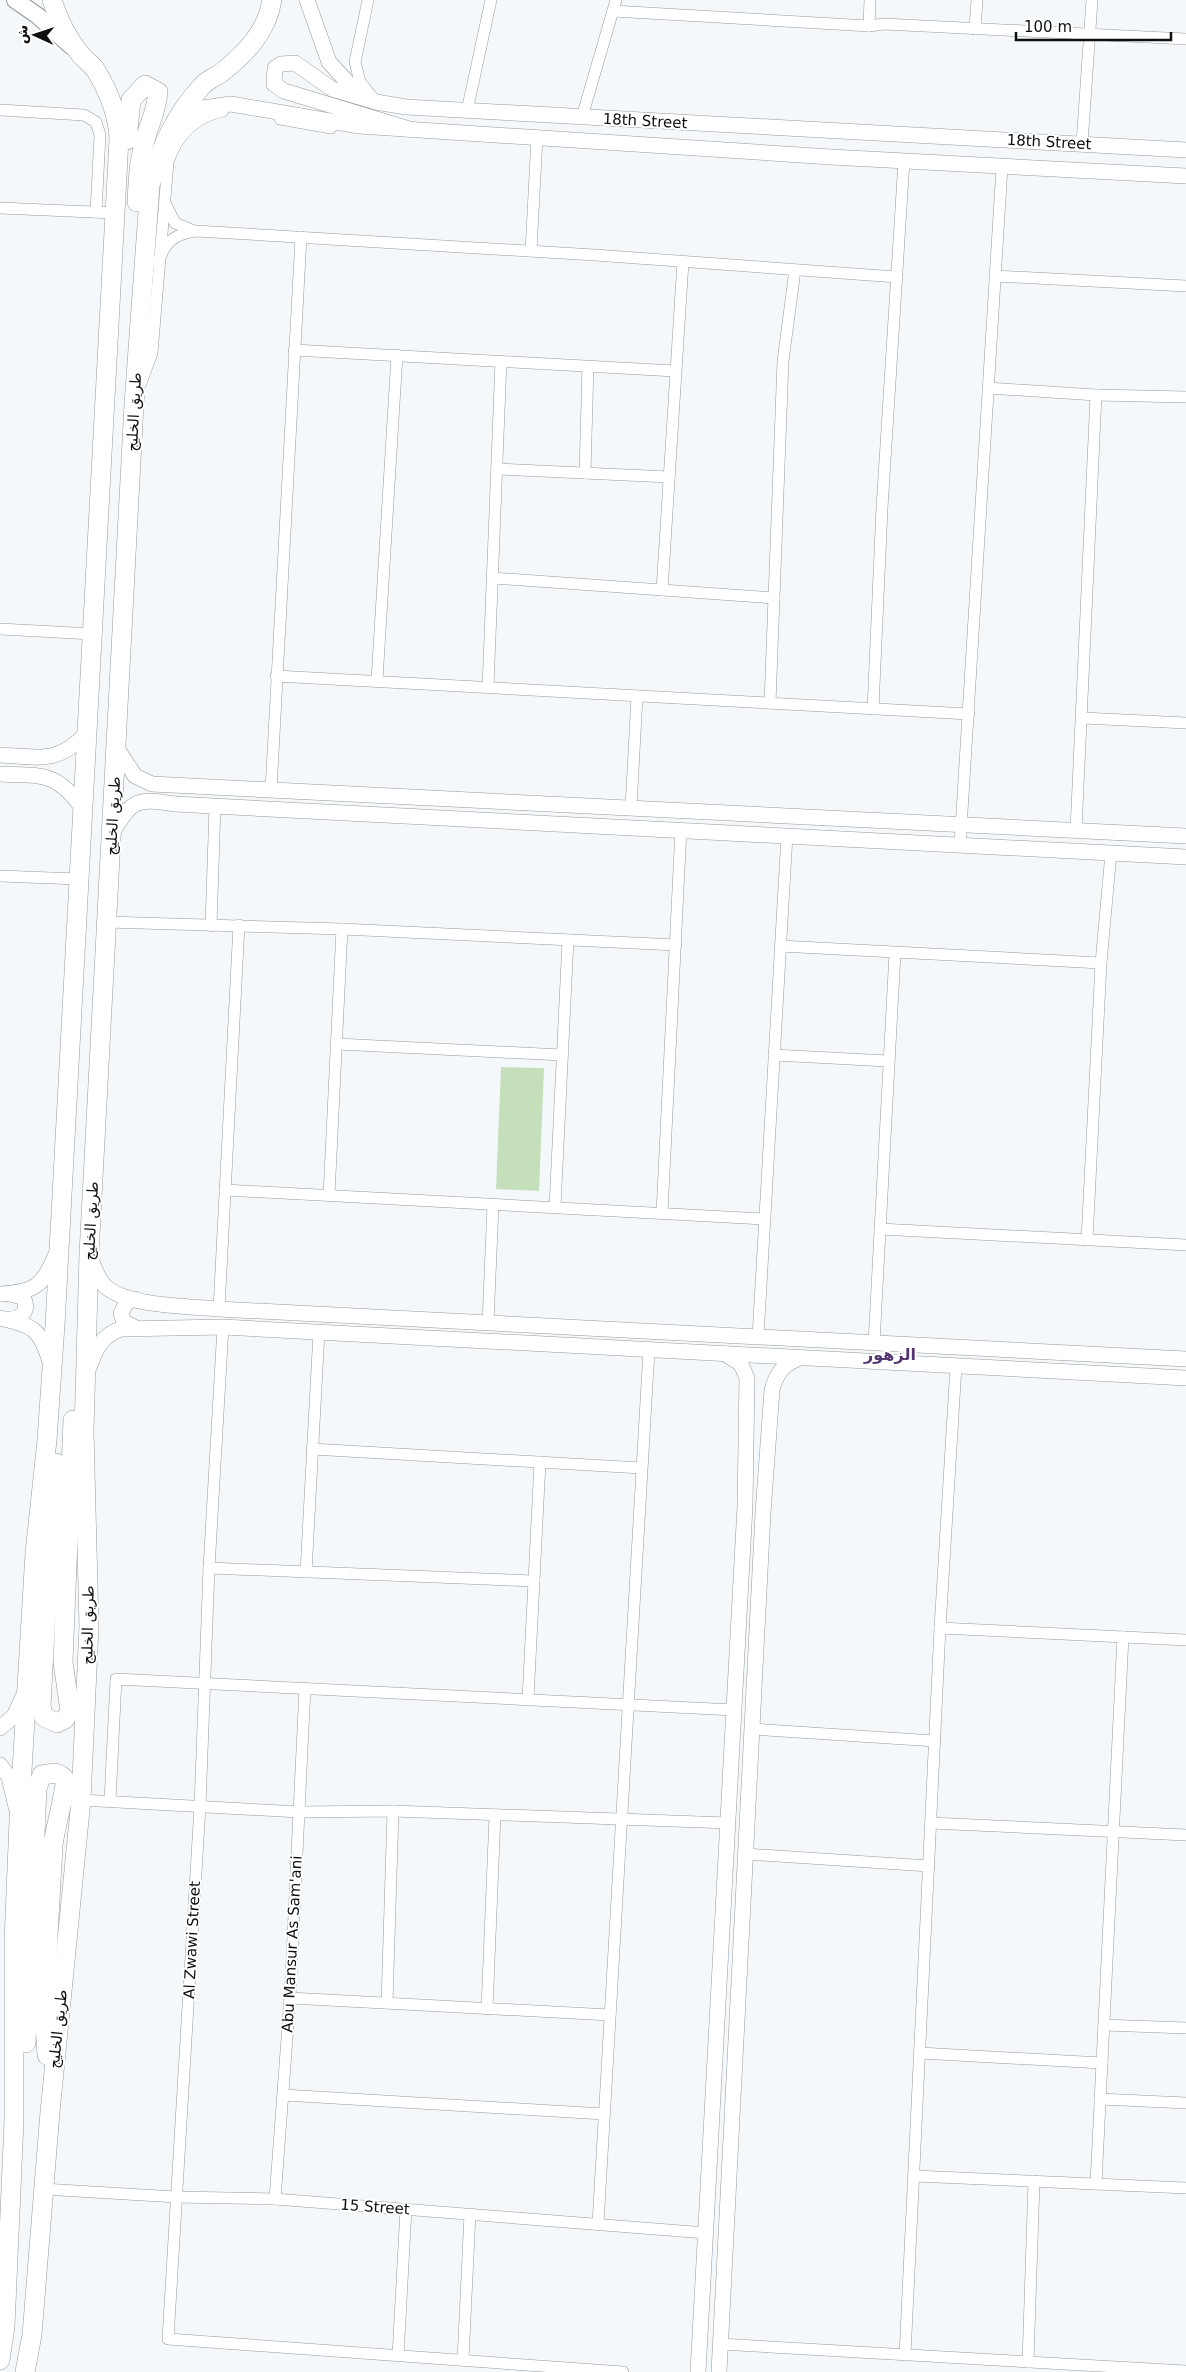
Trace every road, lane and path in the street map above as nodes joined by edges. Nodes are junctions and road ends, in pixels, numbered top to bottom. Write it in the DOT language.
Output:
graph roads {
  1 [pos="15,0"];
  2 [pos="52,0"];
  3 [pos="272,0"];
  4 [pos="307,0"];
  5 [pos="368,0"];
  6 [pos="491,0"];
  7 [pos="870,0"];
  8 [pos="977,0"];
  9 [pos="1092,0"];
  10 [pos="614,5"];
  11 [pos="869,26"];
  12 [pos="975,28"];
  13 [pos="1089,34"];
  14 [pos="1186,39"];
  15 [pos="88,62"];
  16 [pos="369,100"];
  17 [pos="0,110"];
  18 [pos="467,111"];
  19 [pos="582,117"];
  20 [pos="668,122"];
  21 [pos="409,129"];
  22 [pos="537,137"];
  23 [pos="1082,144"];
  24 [pos="1186,150"];
  25 [pos="158,158"];
  26 [pos="904,161"];
  27 [pos="1002,167"];
  28 [pos="1186,176"];
  29 [pos="164,199"];
  30 [pos="0,208"];
  31 [pos="105,213"];
  32 [pos="196,231"];
  33 [pos="301,236"];
  34 [pos="531,251"];
  35 [pos="682,262"];
  36 [pos="158,264"];
  37 [pos="795,270"];
  38 [pos="995,276"];
  39 [pos="898,277"];
  40 [pos="143,282"];
  41 [pos="1186,286"];
  42 [pos="294,350"];
  43 [pos="397,355"];
  44 [pos="501,361"];
  45 [pos="588,366"];
  46 [pos="675,371"];
  47 [pos="988,388"];
  48 [pos="1096,395"];
  49 [pos="1186,397"];
  50 [pos="134,404"];
  51 [pos="497,469"];
  52 [pos="585,473"];
  53 [pos="669,477"];
  54 [pos="493,578"];
  55 [pos="662,590"];
  56 [pos="774,598"];
  57 [pos="0,629"];
  58 [pos="93,634"];
  59 [pos="276,676"];
  60 [pos="377,680"];
  61 [pos="488,687"];
  62 [pos="637,696"];
  63 [pos="770,703"];
  64 [pos="874,709"];
  65 [pos="968,714"];
  66 [pos="1083,718"];
  67 [pos="1186,723"];
  68 [pos="86,734"];
  69 [pos="116,747"];
  70 [pos="0,755"];
  71 [pos="0,774"];
  72 [pos="203,786"];
  73 [pos="271,790"];
  74 [pos="191,805"];
  75 [pos="82,806"];
  76 [pos="215,806"];
  77 [pos="631,808"];
  78 [pos="962,824"];
  79 [pos="681,829"];
  80 [pos="1076,830"];
  81 [pos="112,833"];
  82 [pos="787,835"];
  83 [pos="1186,836"];
  84 [pos="960,844"];
  85 [pos="1111,853"];
  86 [pos="1186,857"];
  87 [pos="0,876"];
  88 [pos="78,879"];
  89 [pos="107,922"];
  90 [pos="239,925"];
  91 [pos="212,926"];
  92 [pos="342,929"];
  93 [pos="568,940"];
  94 [pos="676,946"];
  95 [pos="780,946"];
  96 [pos="895,953"];
  97 [pos="1100,963"];
  98 [pos="337,1044"];
  99 [pos="562,1055"];
  100 [pos="774,1055"];
  101 [pos="888,1061"];
  102 [pos="225,1190"];
  103 [pos="328,1195"];
  104 [pos="493,1205"];
  105 [pos="555,1207"];
  106 [pos="662,1213"];
  107 [pos="765,1219"];
  108 [pos="880,1229"];
  109 [pos="1087,1240"];
  110 [pos="59,1245"];
  111 [pos="1186,1245"];
  112 [pos="89,1254"];
  113 [pos="88,1288"];
  114 [pos="3,1294"];
  115 [pos="135,1299"];
  116 [pos="219,1309"];
  117 [pos="2,1318"];
  118 [pos="488,1322"];
  119 [pos="55,1325"];
  120 [pos="134,1327"];
  121 [pos="223,1327"];
  122 [pos="320,1332"];
  123 [pos="723,1335"];
  124 [pos="758,1337"];
  125 [pos="874,1343"];
  126 [pos="649,1350"];
  127 [pos="724,1354"];
  128 [pos="802,1358"];
  129 [pos="1186,1359"];
  130 [pos="956,1366"];
  131 [pos="52,1370"];
  132 [pos="86,1376"];
  133 [pos="1186,1378"];
  134 [pos="748,1389"];
  135 [pos="772,1390"];
  136 [pos="312,1449"];
  137 [pos="540,1462"];
  138 [pos="641,1468"];
  139 [pos="209,1568"];
  140 [pos="306,1572"];
  141 [pos="534,1581"];
  142 [pos="940,1628"];
  143 [pos="1123,1637"];
  144 [pos="1186,1640"];
  145 [pos="204,1683"];
  146 [pos="27,1686"];
  147 [pos="305,1688"];
  148 [pos="528,1699"];
  149 [pos="627,1706"];
  150 [pos="734,1710"];
  151 [pos="0,1728"];
  152 [pos="752,1729"];
  153 [pos="935,1741"];
  154 [pos="0,1766"];
  155 [pos="80,1800"];
  156 [pos="110,1801"];
  157 [pos="200,1806"];
  158 [pos="393,1811"];
  159 [pos="299,1812"];
  160 [pos="495,1815"];
  161 [pos="621,1820"];
  162 [pos="19,1821"];
  163 [pos="728,1823"];
  164 [pos="931,1823"];
  165 [pos="1113,1831"];
  166 [pos="1186,1835"];
  167 [pos="745,1854"];
  168 [pos="929,1866"];
  169 [pos="290,1998"];
  170 [pos="388,2003"];
  171 [pos="487,2009"];
  172 [pos="610,2015"];
  173 [pos="1104,2025"];
  174 [pos="1186,2028"];
  175 [pos="920,2053"];
  176 [pos="1102,2063"];
  177 [pos="284,2096"];
  178 [pos="1100,2099"];
  179 [pos="1186,2103"];
  180 [pos="50,2112"];
  181 [pos="604,2114"];
  182 [pos="12,2167"];
  183 [pos="914,2176"];
  184 [pos="1034,2181"];
  185 [pos="1096,2184"];
  186 [pos="1186,2188"];
  187 [pos="43,2189"];
  188 [pos="176,2197"];
  189 [pos="275,2199"];
  190 [pos="406,2209"];
  191 [pos="470,2214"];
  192 [pos="598,2224"];
  193 [pos="706,2233"];
  194 [pos="32,2335"];
  195 [pos="720,2344"];
  196 [pos="398,2356"];
  197 [pos="905,2356"];
  198 [pos="0,2360"];
  199 [pos="463,2360"];
  200 [pos="1028,2362"];
  201 [pos="1186,2371"];
  202 [pos="25,2372"];
  203 [pos="30,2372"];
  204 [pos="624,2372"];
  205 [pos="698,2372"];
  206 [pos="719,2372"];
  1 -- 15 [label="main road"];
  2 -- 15 [label="main road, طريق الخليج"];
  3 -- 25 [label="main road, طريق الخليج"];
  4 -- 16 [label="street"];
  5 -- 16 [label="street"];
  6 -- 18 [label="street"];
  7 -- 11 [label="street"];
  8 -- 12 [label="street"];
  9 -- 13 [label="street"];
  10 -- 11 [label="street"];
  10 -- 19 [label="street"];
  11 -- 12 [label="street"];
  12 -- 13 [label="street"];
  13 -- 14 [label="street"];
  13 -- 23 [label="street"];
  15 -- 31 [label="main road, طريق الخليج"];
  16 -- 18 [label="street, 18th Street"];
  16 -- 21 [label="street, 18th Street"];
  17 -- 31 [label="street"];
  18 -- 19 [label="street, 18th Street"];
  19 -- 20 [label="street, 18th Street"];
  20 -- 22 [label="street"];
  20 -- 23 [label="street, 18th Street"];
  21 -- 22 [label="street"];
  21 -- 25 [label="street"];
  21 -- 29 [label="street"];
  22 -- 26 [label="street"];
  22 -- 34 [label="street"];
  23 -- 24 [label="street, 18th Street"];
  25 -- 40 [label="main road, طريق الخليج"];
  26 -- 27 [label="street"];
  26 -- 39 [label="street"];
  27 -- 28 [label="street"];
  27 -- 38 [label="street"];
  29 -- 32 [label="street"];
  29 -- 36 [label="street"];
  30 -- 31 [label="street"];
  31 -- 40 [label="main road"];
  31 -- 58 [label="main road, طريق الخليج"];
  32 -- 33 [label="street"];
  32 -- 36 [label="street"];
  33 -- 34 [label="street"];
  33 -- 42 [label="street"];
  34 -- 35 [label="street"];
  35 -- 37 [label="street"];
  35 -- 46 [label="street"];
  36 -- 50 [label="street"];
  37 -- 39 [label="street"];
  37 -- 56 [label="street"];
  38 -- 41 [label="street"];
  38 -- 47 [label="street"];
  39 -- 64 [label="street"];
  40 -- 50 [label="main road, طريق الخليج"];
  42 -- 43 [label="street"];
  42 -- 59 [label="street"];
  43 -- 44 [label="street"];
  43 -- 60 [label="street"];
  44 -- 45 [label="street"];
  44 -- 51 [label="street"];
  45 -- 46 [label="street"];
  45 -- 52 [label="street"];
  46 -- 53 [label="street"];
  47 -- 48 [label="street"];
  47 -- 65 [label="street"];
  48 -- 49 [label="street"];
  48 -- 66 [label="street"];
  50 -- 69 [label="main road, طريق الخليج"];
  51 -- 52 [label="street"];
  51 -- 54 [label="street"];
  52 -- 53 [label="street"];
  53 -- 55 [label="street"];
  54 -- 55 [label="street"];
  54 -- 61 [label="street"];
  55 -- 56 [label="street"];
  56 -- 63 [label="street"];
  57 -- 58 [label="street"];
  58 -- 68 [label="main road, طريق الخليج"];
  59 -- 60 [label="street"];
  59 -- 73 [label="street"];
  60 -- 61 [label="street"];
  61 -- 62 [label="street"];
  62 -- 63 [label="street"];
  62 -- 77 [label="street"];
  63 -- 64 [label="street"];
  64 -- 65 [label="street"];
  65 -- 78 [label="street"];
  66 -- 67 [label="street"];
  66 -- 80 [label="street"];
  68 -- 70 [label="street"];
  68 -- 75 [label="main road, طريق الخليج"];
  69 -- 72 [label="street"];
  69 -- 81 [label="main road, طريق الخليج"];
  71 -- 75 [label="street"];
  72 -- 73 [label="street"];
  72 -- 74 [label="street"];
  73 -- 77 [label="street"];
  74 -- 76 [label="street"];
  74 -- 81 [label="street"];
  75 -- 88 [label="main road, طريق الخليج"];
  76 -- 79 [label="street"];
  76 -- 91 [label="street"];
  77 -- 78 [label="street"];
  78 -- 80 [label="street"];
  78 -- 84 [label="street"];
  79 -- 82 [label="street"];
  79 -- 94 [label="street"];
  80 -- 83 [label="street"];
  81 -- 89 [label="main road, طريق الخليج"];
  82 -- 84 [label="street"];
  82 -- 95 [label="street"];
  84 -- 85 [label="street"];
  85 -- 86 [label="street"];
  85 -- 97 [label="street"];
  87 -- 88 [label="street"];
  88 -- 110 [label="main road, طريق الخليج"];
  89 -- 91 [label="street"];
  89 -- 112 [label="main road, طريق الخليج"];
  90 -- 91 [label="street"];
  90 -- 92 [label="street"];
  90 -- 102 [label="street"];
  92 -- 93 [label="street"];
  92 -- 98 [label="street"];
  93 -- 94 [label="street"];
  93 -- 99 [label="street"];
  94 -- 106 [label="street"];
  95 -- 96 [label="street"];
  95 -- 100 [label="street"];
  96 -- 97 [label="street"];
  96 -- 101 [label="street"];
  97 -- 109 [label="street"];
  98 -- 99 [label="street"];
  98 -- 103 [label="street"];
  99 -- 105 [label="street"];
  100 -- 101 [label="street"];
  100 -- 107 [label="street"];
  101 -- 108 [label="street"];
  102 -- 103 [label="street"];
  102 -- 116 [label="street"];
  103 -- 104 [label="street"];
  104 -- 105 [label="street"];
  104 -- 118 [label="street"];
  105 -- 106 [label="street"];
  106 -- 107 [label="street"];
  107 -- 124 [label="street"];
  108 -- 109 [label="street"];
  108 -- 125 [label="street"];
  109 -- 111 [label="street"];
  110 -- 114 [label="street"];
  110 -- 119 [label="main road, طريق الخليج"];
  112 -- 113 [label="main road, طريق الخليج"];
  112 -- 115 [label="street"];
  113 -- 119 [label="main road"];
  113 -- 132 [label="main road, طريق الخليج"];
  114 -- 117 [label="street"];
  115 -- 116 [label="street"];
  115 -- 120 [label="street"];
  116 -- 118 [label="street"];
  117 -- 131 [label="street"];
  118 -- 123 [label="street"];
  119 -- 131 [label="main road, طريق الخليج"];
  120 -- 121 [label="street"];
  120 -- 132 [label="street"];
  121 -- 122 [label="street"];
  121 -- 139 [label="street, Al Zwawi Street"];
  122 -- 126 [label="street"];
  122 -- 136 [label="street"];
  123 -- 124 [label="street"];
  123 -- 126 [label="street"];
  124 -- 125 [label="street"];
  125 -- 129 [label="street"];
  126 -- 127 [label="street"];
  126 -- 138 [label="street"];
  127 -- 128 [label="street"];
  127 -- 134 [label="street"];
  128 -- 130 [label="street"];
  128 -- 135 [label="street"];
  130 -- 133 [label="street"];
  130 -- 142 [label="street"];
  131 -- 146 [label="main road, طريق الخليج"];
  132 -- 155 [label="main road, طريق الخليج"];
  134 -- 135 [label="street"];
  134 -- 150 [label="street"];
  135 -- 152 [label="street"];
  136 -- 137 [label="street"];
  136 -- 140 [label="street"];
  137 -- 138 [label="street"];
  137 -- 141 [label="street"];
  138 -- 149 [label="street"];
  139 -- 140 [label="street"];
  139 -- 145 [label="street, Al Zwawi Street"];
  140 -- 141 [label="street"];
  141 -- 148 [label="street"];
  142 -- 143 [label="street"];
  142 -- 153 [label="street"];
  143 -- 144 [label="street"];
  143 -- 165 [label="street"];
  145 -- 147 [label="street"];
  145 -- 156 [label="street"];
  145 -- 157 [label="street, Al Zwawi Street"];
  146 -- 151 [label="street"];
  146 -- 162 [label="main road, طريق الخليج"];
  147 -- 148 [label="street"];
  147 -- 159 [label="street, Abu Mansur As Sam'ani"];
  148 -- 149 [label="street"];
  149 -- 150 [label="street"];
  149 -- 161 [label="street"];
  150 -- 163 [label="street"];
  152 -- 153 [label="street"];
  152 -- 167 [label="street"];
  153 -- 164 [label="street"];
  154 -- 162 [label="street"];
  155 -- 156 [label="street"];
  155 -- 180 [label="main road, طريق الخليج"];
  156 -- 157 [label="street"];
  157 -- 159 [label="street"];
  157 -- 188 [label="street, Al Zwawi Street"];
  158 -- 159 [label="street"];
  158 -- 160 [label="street"];
  158 -- 170 [label="street"];
  159 -- 169 [label="street, Abu Mansur As Sam'ani"];
  160 -- 161 [label="street"];
  160 -- 171 [label="street"];
  161 -- 163 [label="street"];
  161 -- 172 [label="street"];
  162 -- 182 [label="main road, طريق الخليج"];
  163 -- 193 [label="street"];
  164 -- 165 [label="street"];
  164 -- 168 [label="street"];
  165 -- 166 [label="street"];
  165 -- 173 [label="street"];
  167 -- 168 [label="street"];
  167 -- 195 [label="street"];
  168 -- 175 [label="street"];
  169 -- 170 [label="street"];
  169 -- 177 [label="street, Abu Mansur As Sam'ani"];
  170 -- 171 [label="street"];
  171 -- 172 [label="street"];
  172 -- 181 [label="street"];
  173 -- 174 [label="street"];
  173 -- 176 [label="street"];
  175 -- 176 [label="street"];
  175 -- 183 [label="street"];
  176 -- 178 [label="street"];
  177 -- 181 [label="street"];
  177 -- 189 [label="street, Abu Mansur As Sam'ani"];
  178 -- 179 [label="street"];
  178 -- 185 [label="street"];
  180 -- 182 [label="main road"];
  180 -- 187 [label="main road, طريق الخليج"];
  181 -- 192 [label="street"];
  182 -- 198 [label="main road, طريق الخليج"];
  183 -- 184 [label="street"];
  183 -- 197 [label="street"];
  184 -- 185 [label="street"];
  184 -- 200 [label="street"];
  185 -- 186 [label="street"];
  187 -- 188 [label="street, 15 Street"];
  187 -- 194 [label="main road, طريق الخليج"];
  188 -- 189 [label="street, 15 Street"];
  188 -- 196 [label="street, Al Zwawi Street"];
  189 -- 190 [label="street, 15 Street"];
  190 -- 191 [label="street, 15 Street"];
  190 -- 196 [label="street"];
  191 -- 192 [label="street, 15 Street"];
  191 -- 199 [label="street"];
  192 -- 193 [label="street, 15 Street"];
  193 -- 205 [label="street"];
  194 -- 202 [label="main road, طريق الخليج"];
  194 -- 203 [label="main road"];
  195 -- 197 [label="street"];
  195 -- 206 [label="street"];
  196 -- 199 [label="street"];
  197 -- 200 [label="street"];
  199 -- 204 [label="street"];
  200 -- 201 [label="street"];
}
